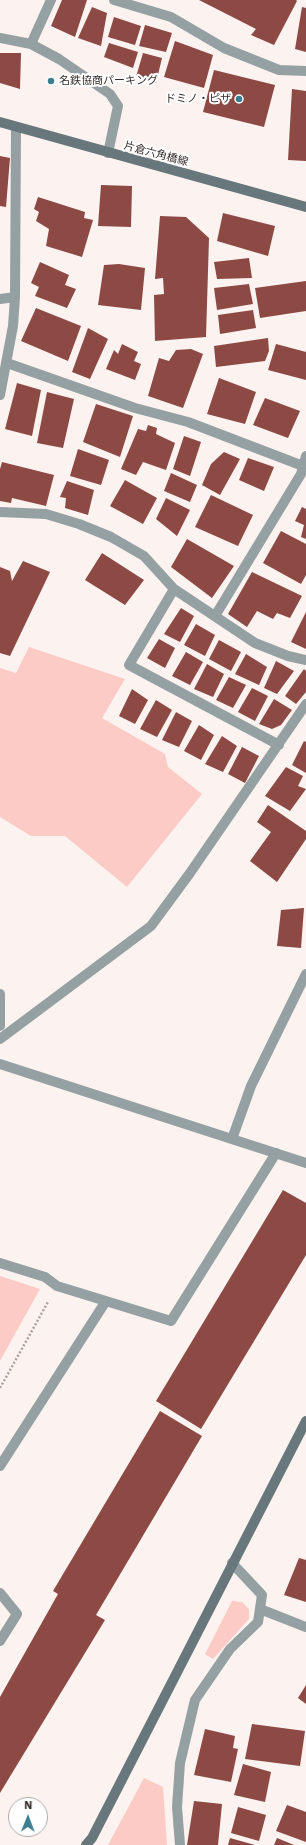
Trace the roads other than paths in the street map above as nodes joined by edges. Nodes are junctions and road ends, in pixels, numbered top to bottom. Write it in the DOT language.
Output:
graph roads {
  1 [pos="51,0"];
  2 [pos="114,0"];
  3 [pos="0,38"];
  4 [pos="31,44"];
  5 [pos="306,71"];
  6 [pos="0,122"];
  7 [pos="16,127"];
  8 [pos="108,153"];
  9 [pos="306,207"];
  10 [pos="15,298"];
  11 [pos="0,299"];
  12 [pos="7,363"];
  13 [pos="0,395"];
  14 [pos="305,461"];
  15 [pos="0,512"];
  16 [pos="174,589"];
  17 [pos="215,616"];
  18 [pos="306,660"];
  19 [pos="306,704"];
  20 [pos="279,745"];
  21 [pos="306,974"];
  22 [pos="0,994"];
  23 [pos="0,1026"];
  24 [pos="0,1039"];
  25 [pos="0,1064"];
  26 [pos="232,1139"];
  27 [pos="276,1154"];
  28 [pos="306,1163"];
  29 [pos="0,1263"];
  30 [pos="106,1301"];
  31 [pos="306,1421"];
  32 [pos="0,1466"];
  33 [pos="232,1563"];
  34 [pos="0,1593"];
  35 [pos="260,1609"];
  36 [pos="306,1627"];
  37 [pos="0,1641"];
  38 [pos="86,1845"];
  39 [pos="180,1845"];
  1 -- 4 [label="street"];
  2 -- 5 [label="street"];
  3 -- 4 [label="street"];
  4 -- 8 [label="street"];
  6 -- 7 [label="street, 片倉六角橋線"];
  7 -- 8 [label="street, 片倉六角橋線"];
  7 -- 10 [label="street"];
  8 -- 9 [label="street, 片倉六角橋線"];
  10 -- 11 [label="street"];
  10 -- 12 [label="street"];
  12 -- 13 [label="street"];
  12 -- 14 [label="street"];
  14 -- 17 [label="street"];
  15 -- 16 [label="street"];
  16 -- 17 [label="street"];
  16 -- 20 [label="street"];
  17 -- 18 [label="street"];
  19 -- 20 [label="street"];
  20 -- 24 [label="street"];
  21 -- 26 [label="street"];
  22 -- 23 [label="street"];
  25 -- 26 [label="street"];
  26 -- 27 [label="street"];
  27 -- 28 [label="street"];
  27 -- 30 [label="street"];
  29 -- 30 [label="street"];
  30 -- 32 [label="street"];
  31 -- 33 [label="street"];
  33 -- 35 [label="street"];
  33 -- 38 [label="street"];
  34 -- 37 [label="street"];
  35 -- 36 [label="street"];
  35 -- 39 [label="street"];
}
